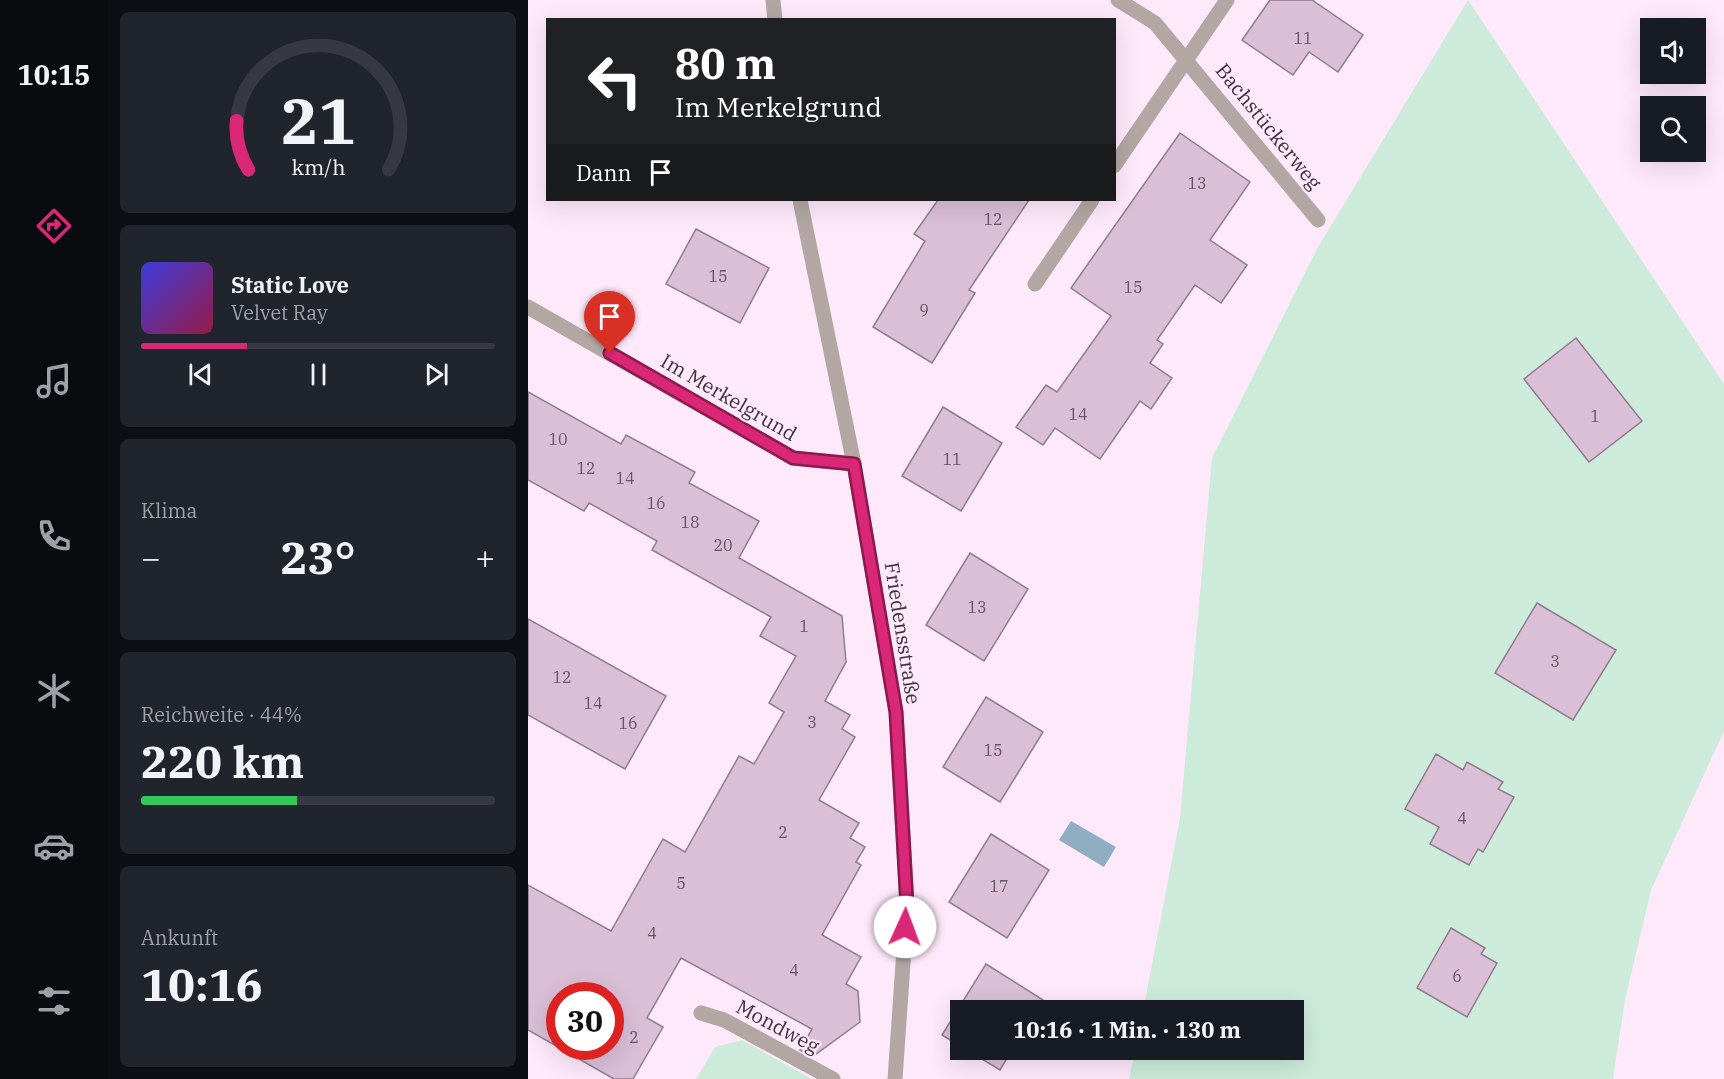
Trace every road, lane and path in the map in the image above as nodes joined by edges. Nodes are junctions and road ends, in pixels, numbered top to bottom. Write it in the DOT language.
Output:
graph roads {
  1 [pos="773,0"];
  2 [pos="1118,0"];
  3 [pos="1227,0"];
  4 [pos="775,18"];
  5 [pos="1187,59"];
  6 [pos="1116,163"];
  7 [pos="800,201"];
  8 [pos="1091,201"];
  9 [pos="1318,220"];
  10 [pos="1035,284"];
  11 [pos="528,307"];
  12 [pos="854,464"];
  13 [pos="702,1013"];
  14 [pos="833,1079"];
  15 [pos="895,1079"];
  1 -- 4 [label="street"];
  2 -- 5 [label="street, Bachstückerweg"];
  3 -- 5 [label="street"];
  5 -- 6 [label="street"];
  5 -- 9 [label="street, Bachstückerweg"];
  7 -- 12 [label="street, Friedensstraße"];
  8 -- 10 [label="street"];
  11 -- 12 [label="street, Im Merkelgrund"];
  12 -- 15 [label="street, Friedensstraße"];
  13 -- 14 [label="street, Mondweg"];
}
